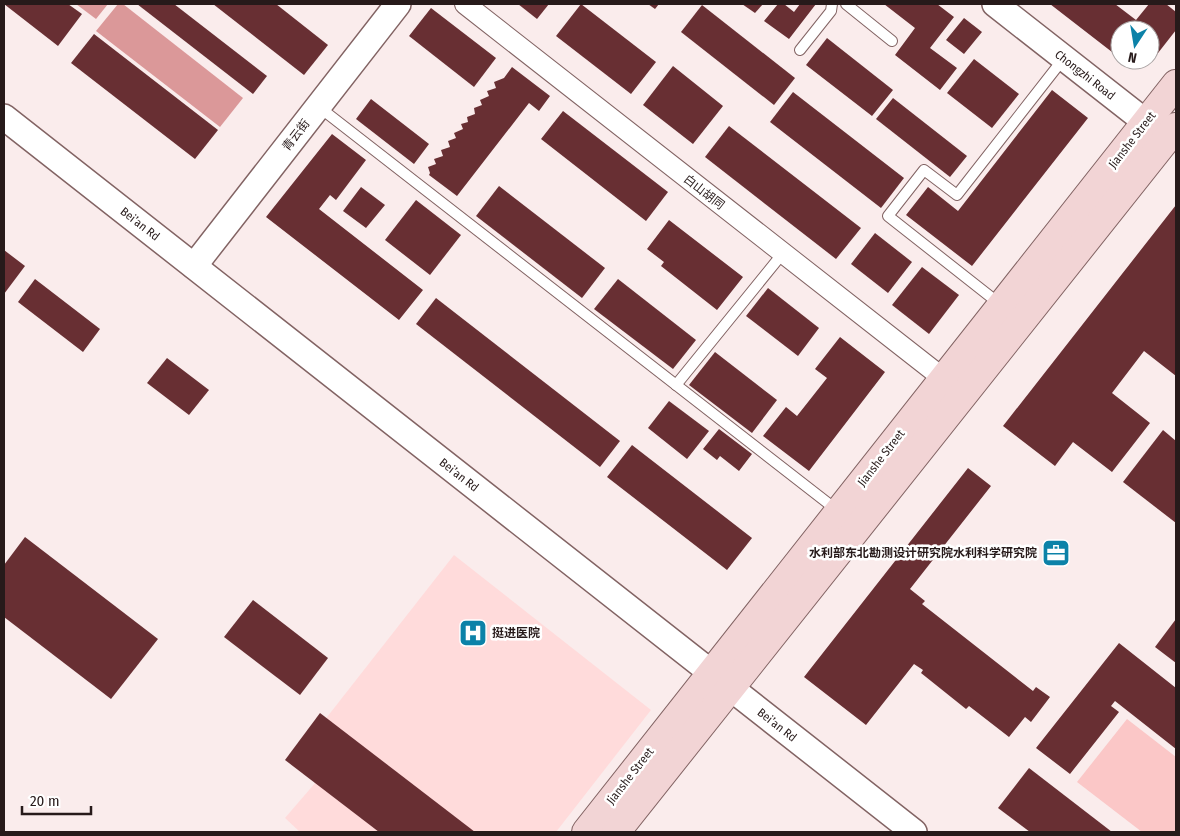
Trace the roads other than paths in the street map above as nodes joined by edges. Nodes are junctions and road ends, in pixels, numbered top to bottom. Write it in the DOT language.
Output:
graph roads {
  1 [pos="398,4"];
  2 [pos="465,4"];
  3 [pos="832,4"];
  4 [pos="846,4"];
  5 [pos="995,4"];
  6 [pos="892,41"];
  7 [pos="800,50"];
  8 [pos="1064,58"];
  9 [pos="1176,84"];
  10 [pos="318,106"];
  11 [pos="4,117"];
  12 [pos="1166,134"];
  13 [pos="783,253"];
  14 [pos="194,266"];
  15 [pos="1002,306"];
  16 [pos="944,379"];
  17 [pos="676,385"];
  18 [pos="839,512"];
  19 [pos="721,681"];
  20 [pos="586,832"];
  21 [pos="616,832"];
  22 [pos="914,832"];
  1 -- 10 [label="street, 青云街"];
  2 -- 13 [label="street, 白山胡同"];
  3 -- 7 [label="lane"];
  4 -- 6 [label="lane"];
  5 -- 8 [label="street, Chongzhi Road"];
  8 -- 12 [label="street, Chongzhi Road"];
  8 -- 15 [label="lane"];
  9 -- 12 [label="main road, Jianshe Street"];
  10 -- 14 [label="street, 青云街"];
  10 -- 17 [label="lane"];
  11 -- 14 [label="street, Bei’an Rd"];
  12 -- 15 [label="main road, Jianshe Street"];
  12 -- 19 [label="main road, Jianshe Street"];
  13 -- 16 [label="street, 白山胡同"];
  13 -- 17 [label="lane"];
  14 -- 19 [label="street, Bei’an Rd"];
  15 -- 16 [label="main road, Jianshe Street"];
  16 -- 18 [label="main road, Jianshe Street"];
  17 -- 18 [label="lane"];
  18 -- 19 [label="main road, Jianshe Street"];
  19 -- 20 [label="main road, Jianshe Street"];
  19 -- 21 [label="main road, Jianshe Street"];
  19 -- 22 [label="street, Bei’an Rd"];
}
